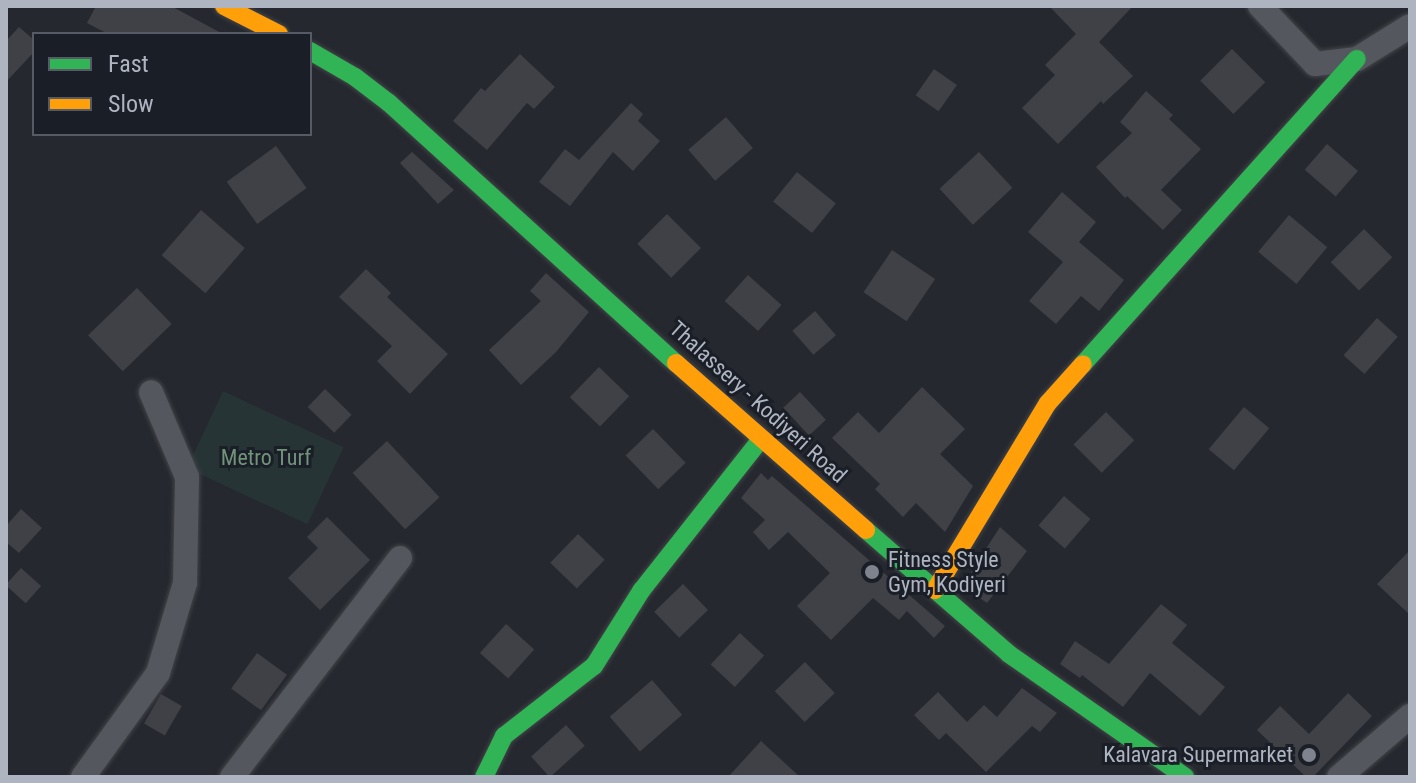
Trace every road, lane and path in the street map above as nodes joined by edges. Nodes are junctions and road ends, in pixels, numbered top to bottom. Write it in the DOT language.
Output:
graph roads {
  1 [pos="224,6"];
  2 [pos="1260,6"];
  3 [pos="1410,26"];
  4 [pos="275,32"];
  5 [pos="312,52"];
  6 [pos="1357,59"];
  7 [pos="151,392"];
  8 [pos="761,439"];
  9 [pos="400,558"];
  10 [pos="935,590"];
  11 [pos="1410,716"];
  12 [pos="83,777"];
  13 [pos="232,777"];
  14 [pos="484,777"];
  15 [pos="1185,777"];
  16 [pos="1339,777"];
  1 -- 4 [label="main road"];
  2 -- 6 [label="street"];
  3 -- 6 [label="street"];
  5 -- 8 [label="main road, Thalassery - Kodiyeri Road"];
  6 -- 10 [label="main road"];
  7 -- 12 [label="street"];
  8 -- 10 [label="main road, Thalassery - Kodiyeri Road"];
  8 -- 14 [label="main road"];
  9 -- 13 [label="street"];
  10 -- 15 [label="main road, Thalassery - Kodiyeri Road"];
  11 -- 16 [label="street"];
}
